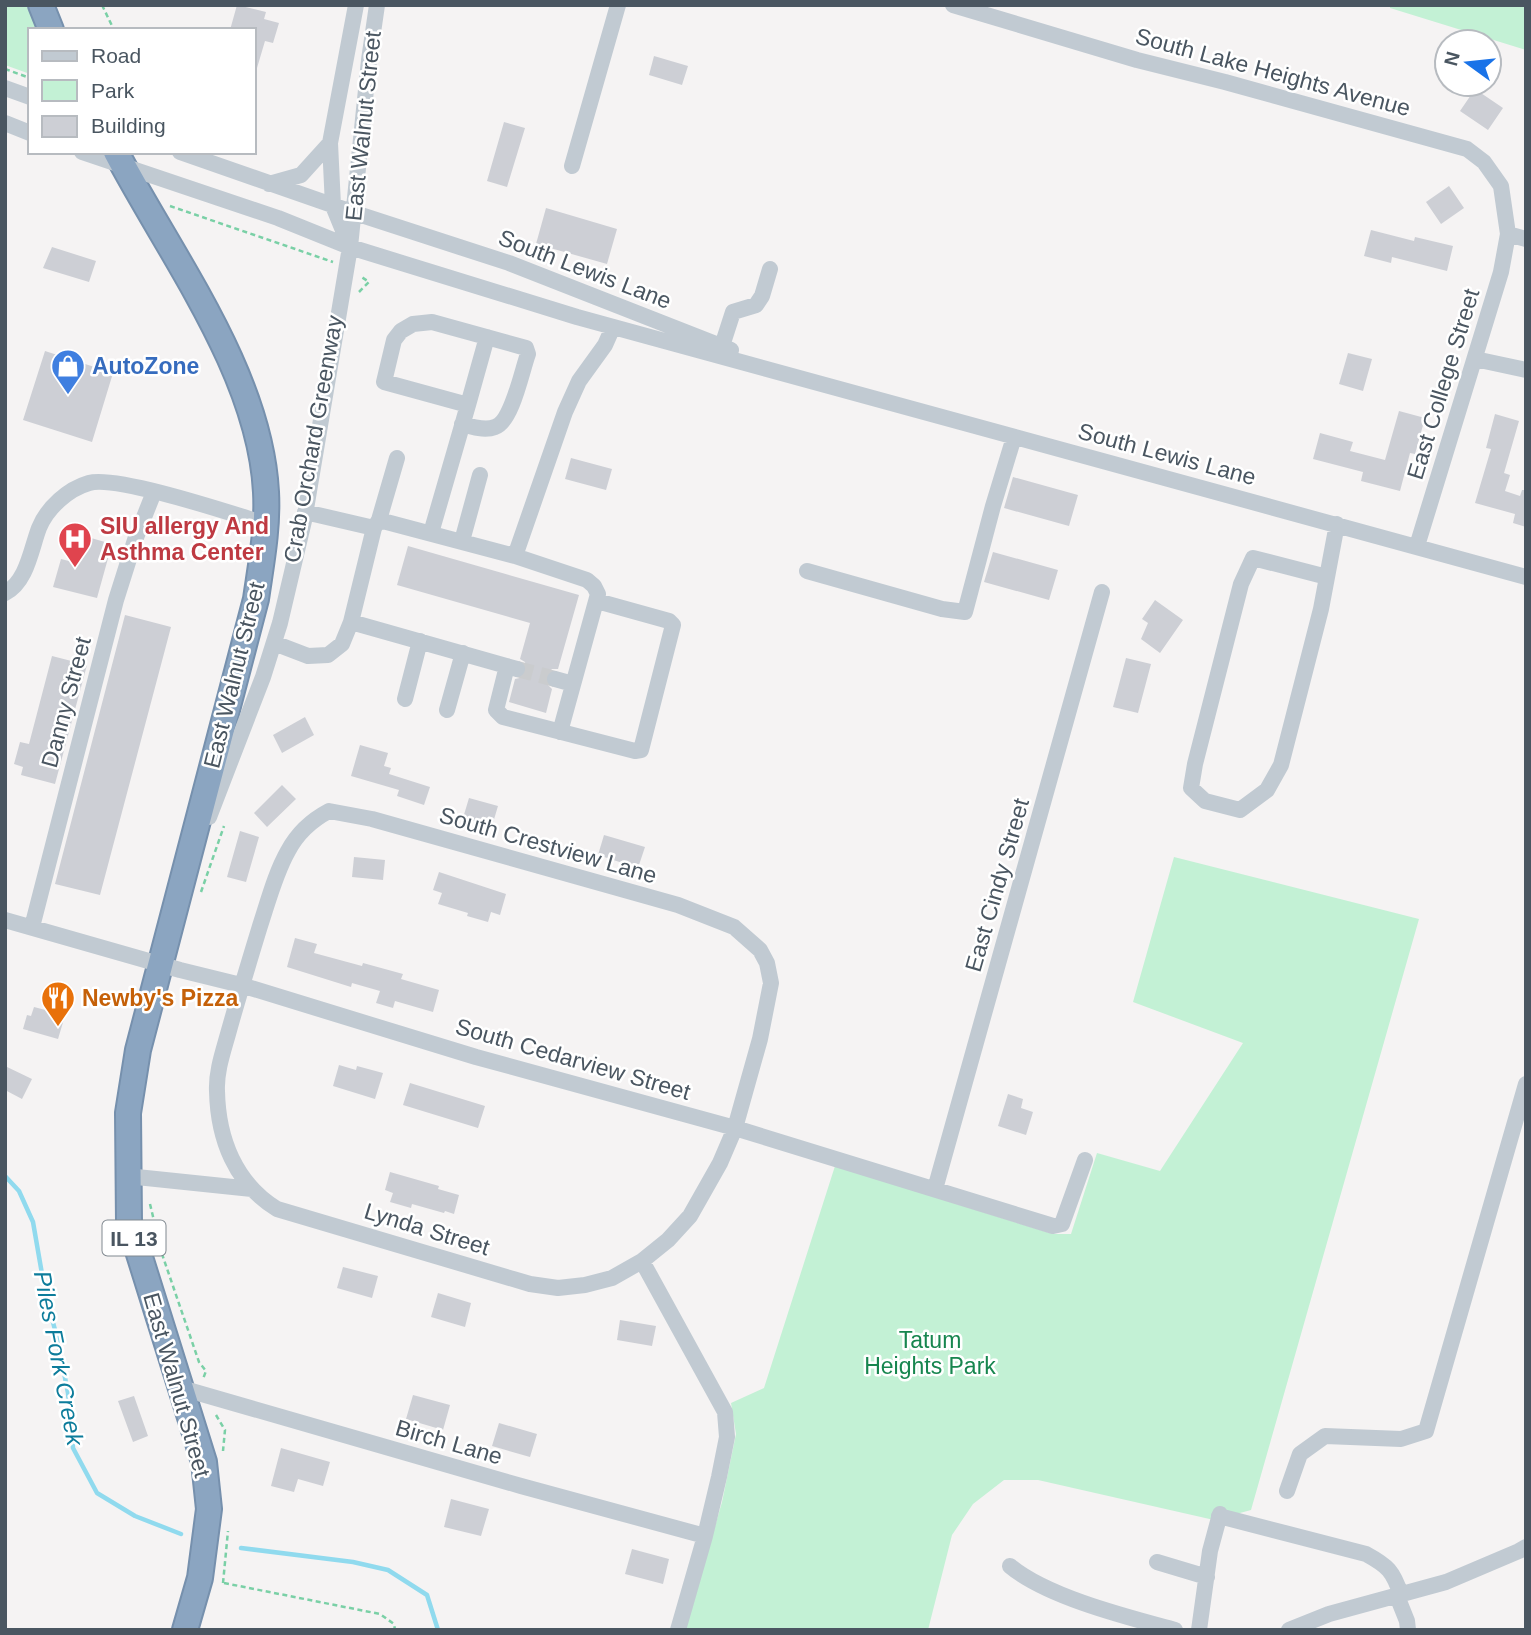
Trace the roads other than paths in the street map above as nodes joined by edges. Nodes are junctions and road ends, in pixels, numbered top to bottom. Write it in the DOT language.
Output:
graph roads {
  1 [pos="41,5"];
  2 [pos="356,5"];
  3 [pos="377,5"];
  4 [pos="618,5"];
  5 [pos="953,5"];
  6 [pos="50,28"];
  7 [pos="5,88"];
  8 [pos="28,96"];
  9 [pos="5,123"];
  10 [pos="28,132"];
  11 [pos="330,143"];
  12 [pos="92,154"];
  13 [pos="186,154"];
  14 [pos="120,160"];
  15 [pos="572,166"];
  16 [pos="269,184"];
  17 [pos="334,206"];
  18 [pos="355,214"];
  19 [pos="1508,234"];
  20 [pos="1526,239"];
  21 [pos="350,247"];
  22 [pos="770,269"];
  23 [pos="612,327"];
  24 [pos="487,337"];
  25 [pos="722,346"];
  26 [pos="1475,359"];
  27 [pos="1526,370"];
  28 [pos="796,376"];
  29 [pos="468,405"];
  30 [pos="463,424"];
  31 [pos="1014,436"];
  32 [pos="397,458"];
  33 [pos="480,475"];
  34 [pos="154,492"];
  35 [pos="305,512"];
  36 [pos="266,524"];
  37 [pos="377,524"];
  38 [pos="1337,524"];
  39 [pos="431,533"];
  40 [pos="462,541"];
  41 [pos="1417,546"];
  42 [pos="515,556"];
  43 [pos="807,571"];
  44 [pos="1327,577"];
  45 [pos="1526,577"];
  46 [pos="1101,592"];
  47 [pos="5,593"];
  48 [pos="597,601"];
  49 [pos="351,622"];
  50 [pos="420,641"];
  51 [pos="274,643"];
  52 [pos="463,653"];
  53 [pos="555,679"];
  54 [pos="573,684"];
  55 [pos="405,699"];
  56 [pos="447,710"];
  57 [pos="560,733"];
  58 [pos="189,897"];
  59 [pos="5,920"];
  60 [pos="32,927"];
  61 [pos="160,965"];
  62 [pos="241,985"];
  63 [pos="1526,1084"];
  64 [pos="735,1128"];
  65 [pos="1085,1160"];
  66 [pos="137,1177"];
  67 [pos="252,1189"];
  68 [pos="935,1189"];
  69 [pos="642,1261"];
  70 [pos="180,1388"];
  71 [pos="1287,1491"];
  72 [pos="705,1536"];
  73 [pos="1526,1546"];
  74 [pos="1157,1562"];
  75 [pos="1010,1566"];
  76 [pos="1207,1577"];
  77 [pos="1399,1595"];
  78 [pos="185,1630"];
  79 [pos="678,1630"];
  80 [pos="1175,1630"];
  81 [pos="1199,1630"];
  82 [pos="1289,1630"];
  83 [pos="1408,1630"];
  1 -- 6 [label="highway"];
  2 -- 11 [label="street, East Walnut Street"];
  3 -- 18 [label="street, East Walnut Street"];
  4 -- 15 [label="street"];
  5 -- 19 [label="street, South Lake Heights Avenue"];
  7 -- 8 [label="street"];
  9 -- 10 [label="street"];
  11 -- 16 [label="street"];
  11 -- 17 [label="street, East Walnut Street"];
  12 -- 14 [label="street, South Lewis Lane"];
  13 -- 16 [label="street, South Lewis Lane"];
  14 -- 21 [label="street, South Lewis Lane"];
  14 -- 36 [label="highway, East Walnut Street / IL 13"];
  16 -- 17 [label="street, South Lewis Lane"];
  17 -- 18 [label="street, South Lewis Lane"];
  17 -- 21 [label="street, East Walnut Street"];
  18 -- 21 [label="street, East Walnut Street"];
  18 -- 25 [label="street, South Lewis Lane"];
  19 -- 20 [label="street"];
  19 -- 26 [label="street, East College Street"];
  21 -- 23 [label="street, South Lewis Lane"];
  21 -- 35 [label="street, East Walnut Street"];
  22 -- 25 [label="street"];
  23 -- 28 [label="street, South Lewis Lane"];
  23 -- 42 [label="street"];
  24 -- 29 [label="street"];
  24 -- 29 [label="street"];
  24 -- 30 [label="street"];
  25 -- 28 [label="street, South Lewis Lane"];
  26 -- 27 [label="street"];
  26 -- 41 [label="street, East College Street"];
  28 -- 31 [label="street, South Lewis Lane"];
  29 -- 30 [label="street"];
  30 -- 39 [label="street"];
  31 -- 38 [label="street, South Lewis Lane"];
  31 -- 43 [label="street"];
  32 -- 37 [label="street"];
  33 -- 40 [label="street"];
  34 -- 36 [label="street"];
  34 -- 47 [label="street"];
  34 -- 60 [label="street, Danny Street"];
  35 -- 37 [label="street"];
  35 -- 51 [label="street, East Walnut Street"];
  36 -- 58 [label="highway, East Walnut Street / IL 13"];
  37 -- 39 [label="street"];
  37 -- 49 [label="street"];
  38 -- 41 [label="street, South Lewis Lane"];
  38 -- 44 [label="street"];
  39 -- 40 [label="street"];
  40 -- 42 [label="street"];
  41 -- 45 [label="street, South Lewis Lane"];
  42 -- 48 [label="street"];
  44 -- 44 [label="street"];
  46 -- 68 [label="street, East Cindy Street"];
  48 -- 54 [label="street"];
  48 -- 57 [label="street"];
  49 -- 50 [label="street"];
  49 -- 51 [label="street"];
  50 -- 52 [label="street"];
  50 -- 55 [label="street"];
  51 -- 58 [label="street, East Walnut Street"];
  52 -- 56 [label="street"];
  52 -- 57 [label="street"];
  53 -- 54 [label="street"];
  54 -- 57 [label="street"];
  58 -- 61 [label="highway, East Walnut Street / IL 13"];
  59 -- 60 [label="street, South Cedarview Street"];
  60 -- 61 [label="street, South Cedarview Street"];
  61 -- 62 [label="street, South Cedarview Street"];
  61 -- 66 [label="highway, East Walnut Street / IL 13"];
  62 -- 64 [label="street, South Cedarview Street"];
  62 -- 64 [label="street, South Crestview Lane"];
  62 -- 67 [label="street, Lynda Street"];
  63 -- 71 [label="street"];
  64 -- 68 [label="street, South Cedarview Street"];
  64 -- 69 [label="street, Lynda Street"];
  65 -- 68 [label="street, South Cedarview Street"];
  66 -- 67 [label="street"];
  66 -- 70 [label="highway, East Walnut Street / IL 13"];
  67 -- 69 [label="street, Lynda Street"];
  69 -- 72 [label="street"];
  70 -- 72 [label="street, Birch Lane"];
  70 -- 78 [label="highway, East Walnut Street / IL 13"];
  72 -- 79 [label="street"];
  73 -- 77 [label="street"];
  74 -- 76 [label="street"];
  75 -- 80 [label="street"];
  76 -- 77 [label="street"];
  76 -- 81 [label="street"];
  77 -- 82 [label="street"];
  77 -- 83 [label="street"];
}
